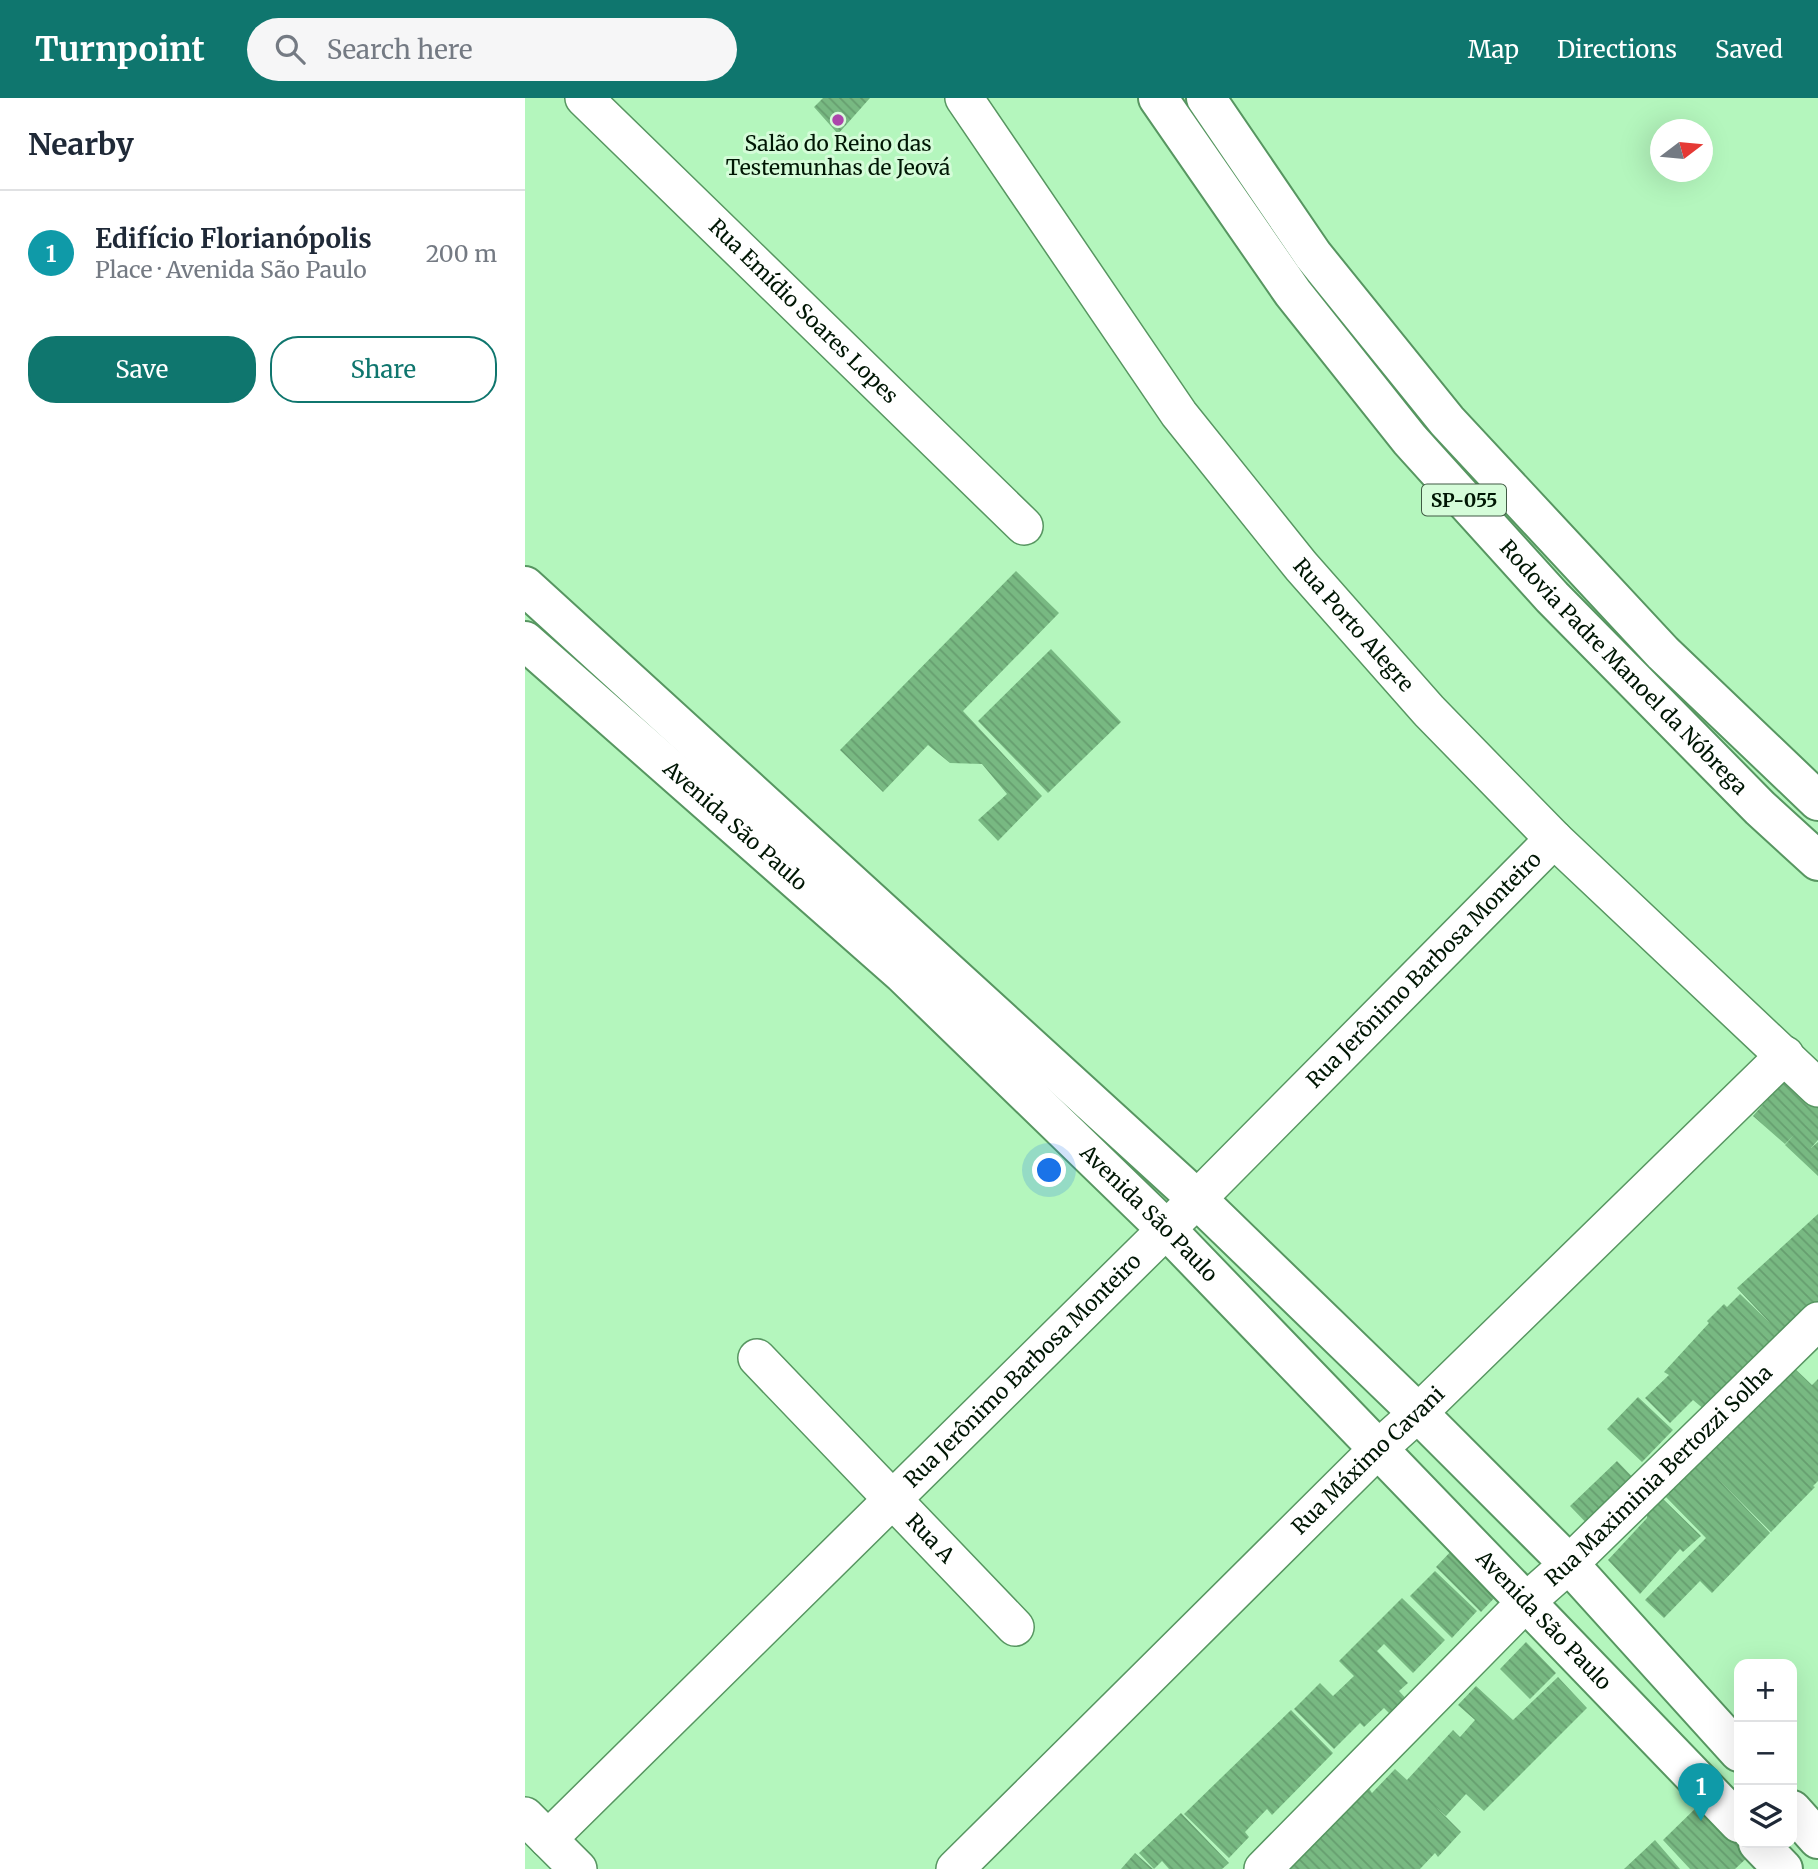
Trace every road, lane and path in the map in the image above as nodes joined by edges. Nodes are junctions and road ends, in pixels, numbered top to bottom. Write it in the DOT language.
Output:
graph roads {
  1 [pos="584,98"];
  2 [pos="964,98"];
  3 [pos="1157,98"];
  4 [pos="1206,98"];
  5 [pos="1024,526"];
  6 [pos="525,586"];
  7 [pos="525,641"];
  8 [pos="1818,801"];
  9 [pos="1554,839"];
  10 [pos="1818,861"];
  11 [pos="1785,1055"];
  12 [pos="1818,1088"];
  13 [pos="1196,1199"];
  14 [pos="1166,1228"];
  15 [pos="1818,1321"];
  16 [pos="757,1359"];
  17 [pos="1418,1413"];
  18 [pos="1378,1448"];
  19 [pos="892,1497"];
  20 [pos="1569,1564"];
  21 [pos="1527,1601"];
  22 [pos="1015,1627"];
  23 [pos="1734,1746"];
  24 [pos="1734,1818"];
  25 [pos="537,1827"];
  26 [pos="578,1869"];
  27 [pos="955,1869"];
  28 [pos="1263,1869"];
  1 -- 5 [label="street, Rua Emídio Soares Lopes"];
  2 -- 9 [label="street, Rua Porto Alegre"];
  3 -- 10 [label="main road, Rodovia Padre Manoel da Nóbrega / SP-055"];
  4 -- 8 [label="main road, Rodovia Padre Manoel da Nóbrega / SP-055"];
  6 -- 13 [label="main road, Avenida São Paulo"];
  7 -- 14 [label="main road, Avenida São Paulo"];
  9 -- 11 [label="street, Rua Porto Alegre"];
  9 -- 13 [label="street, Rua Jerônimo Barbosa Monteiro"];
  11 -- 12 [label="street, Rua Porto Alegre"];
  11 -- 17 [label="street, Rua Máximo Cavani"];
  13 -- 14 [label="street, Rua Jerônimo Barbosa Monteiro"];
  13 -- 17 [label="main road, Avenida São Paulo"];
  14 -- 18 [label="main road, Avenida São Paulo"];
  14 -- 19 [label="street, Rua Jerônimo Barbosa Monteiro"];
  15 -- 20 [label="street, Rua Maximinia Bertozzi Solha"];
  16 -- 19 [label="street, Rua A"];
  17 -- 18 [label="street, Rua Máximo Cavani"];
  17 -- 20 [label="main road, Avenida São Paulo"];
  18 -- 21 [label="main road, Avenida São Paulo"];
  18 -- 27 [label="street, Rua Máximo Cavani"];
  19 -- 22 [label="street, Rua A"];
  19 -- 25 [label="street, Rua Jerônimo Barbosa Monteiro"];
  20 -- 21 [label="street, Rua Maximinia Bertozzi Solha"];
  20 -- 23 [label="main road, Avenida São Paulo"];
  21 -- 24 [label="main road, Avenida São Paulo"];
  21 -- 28 [label="street, Rua Maximinia Bertozzi Solha"];
  25 -- 26 [label="street"];
}
